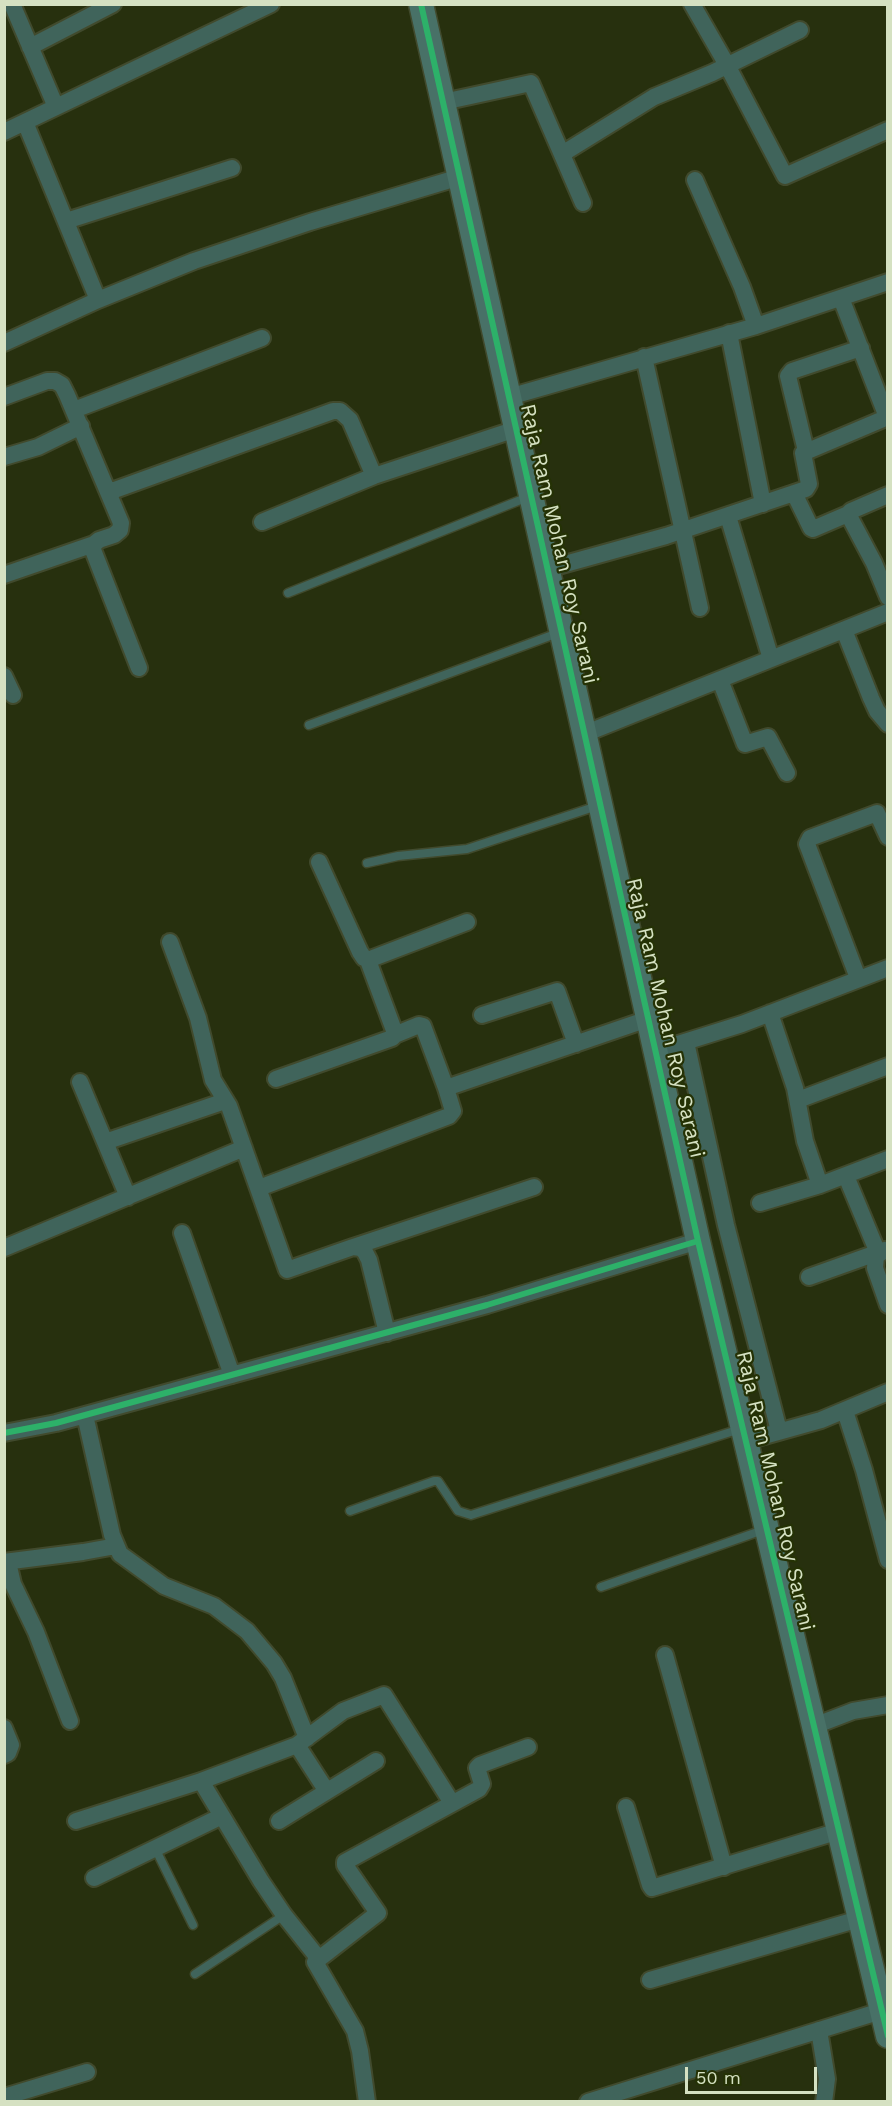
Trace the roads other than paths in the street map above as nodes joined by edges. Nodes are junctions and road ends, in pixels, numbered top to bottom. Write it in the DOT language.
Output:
graph roads {
  1 [pos="12,4"];
  2 [pos="113,4"];
  3 [pos="271,4"];
  4 [pos="421,4"];
  5 [pos="692,4"];
  6 [pos="800,30"];
  7 [pos="30,47"];
  8 [pos="727,65"];
  9 [pos="442,102"];
  10 [pos="56,107"];
  11 [pos="25,122"];
  12 [pos="888,130"];
  13 [pos="4,132"];
  14 [pos="562,154"];
  15 [pos="232,168"];
  16 [pos="460,177"];
  17 [pos="696,180"];
  18 [pos="583,203"];
  19 [pos="66,221"];
  20 [pos="888,282"];
  21 [pos="842,298"];
  22 [pos="98,300"];
  23 [pos="756,326"];
  24 [pos="729,333"];
  25 [pos="262,338"];
  26 [pos="4,343"];
  27 [pos="861,348"];
  28 [pos="644,357"];
  29 [pos="4,397"];
  30 [pos="509,397"];
  31 [pos="74,410"];
  32 [pos="887,417"];
  33 [pos="81,426"];
  34 [pos="516,429"];
  35 [pos="806,451"];
  36 [pos="4,457"];
  37 [pos="374,476"];
  38 [pos="108,492"];
  39 [pos="794,493"];
  40 [pos="888,495"];
  41 [pos="531,496"];
  42 [pos="763,504"];
  43 [pos="848,514"];
  44 [pos="728,516"];
  45 [pos="262,522"];
  46 [pos="682,531"];
  47 [pos="94,544"];
  48 [pos="547,569"];
  49 [pos="4,575"];
  50 [pos="288,593"];
  51 [pos="888,597"];
  52 [pos="700,608"];
  53 [pos="888,612"];
  54 [pos="844,630"];
  55 [pos="562,632"];
  56 [pos="771,660"];
  57 [pos="139,668"];
  58 [pos="4,676"];
  59 [pos="720,680"];
  60 [pos="13,695"];
  61 [pos="888,724"];
  62 [pos="309,725"];
  63 [pos="585,734"];
  64 [pos="787,773"];
  65 [pos="601,805"];
  66 [pos="888,837"];
  67 [pos="319,861"];
  68 [pos="367,863"];
  69 [pos="467,922"];
  70 [pos="170,942"];
  71 [pos="370,960"];
  72 [pos="888,968"];
  73 [pos="858,978"];
  74 [pos="770,1013"];
  75 [pos="482,1015"];
  76 [pos="648,1019"];
  77 [pos="396,1034"];
  78 [pos="686,1042"];
  79 [pos="576,1044"];
  80 [pos="656,1051"];
  81 [pos="888,1066"];
  82 [pos="276,1079"];
  83 [pos="80,1082"];
  84 [pos="446,1088"];
  85 [pos="798,1100"];
  86 [pos="225,1101"];
  87 [pos="105,1142"];
  88 [pos="244,1148"];
  89 [pos="888,1159"];
  90 [pos="846,1176"];
  91 [pos="820,1185"];
  92 [pos="534,1187"];
  93 [pos="259,1188"];
  94 [pos="128,1197"];
  95 [pos="760,1203"];
  96 [pos="182,1233"];
  97 [pos="698,1241"];
  98 [pos="353,1247"];
  99 [pos="4,1248"];
  100 [pos="882,1251"];
  101 [pos="809,1277"];
  102 [pos="888,1305"];
  103 [pos="387,1333"];
  104 [pos="232,1375"];
  105 [pos="888,1392"];
  106 [pos="845,1410"];
  107 [pos="85,1415"];
  108 [pos="779,1431"];
  109 [pos="4,1433"];
  110 [pos="744,1434"];
  111 [pos="350,1511"];
  112 [pos="767,1529"];
  113 [pos="116,1546"];
  114 [pos="888,1560"];
  115 [pos="6,1562"];
  116 [pos="601,1587"];
  117 [pos="665,1655"];
  118 [pos="888,1705"];
  119 [pos="70,1721"];
  120 [pos="813,1726"];
  121 [pos="4,1728"];
  122 [pos="302,1742"];
  123 [pos="528,1747"];
  124 [pos="4,1755"];
  125 [pos="376,1761"];
  126 [pos="201,1781"];
  127 [pos="326,1790"];
  128 [pos="452,1803"];
  129 [pos="626,1807"];
  130 [pos="222,1816"];
  131 [pos="76,1821"];
  132 [pos="279,1821"];
  133 [pos="838,1831"];
  134 [pos="155,1848"];
  135 [pos="724,1867"];
  136 [pos="94,1878"];
  137 [pos="284,1915"];
  138 [pos="859,1919"];
  139 [pos="193,1925"];
  140 [pos="319,1959"];
  141 [pos="195,1974"];
  142 [pos="650,1980"];
  143 [pos="883,2005"];
  144 [pos="819,2030"];
  145 [pos="888,2036"];
  146 [pos="87,2072"];
  147 [pos="4,2097"];
  148 [pos="367,2102"];
  149 [pos="588,2102"];
  150 [pos="824,2102"];
  1 -- 7 [label="street"];
  2 -- 7 [label="street"];
  3 -- 10 [label="street"];
  4 -- 9 [label="street, Raja Ram Mohan Roy Sarani"];
  5 -- 8 [label="street"];
  6 -- 8 [label="street"];
  7 -- 10 [label="street"];
  8 -- 12 [label="street"];
  8 -- 14 [label="street"];
  9 -- 14 [label="street"];
  9 -- 16 [label="street, Raja Ram Mohan Roy Sarani"];
  10 -- 11 [label="street"];
  11 -- 13 [label="street"];
  11 -- 19 [label="street"];
  14 -- 18 [label="street"];
  15 -- 19 [label="street"];
  16 -- 22 [label="street"];
  16 -- 30 [label="street, Raja Ram Mohan Roy Sarani"];
  17 -- 23 [label="street"];
  19 -- 22 [label="street"];
  20 -- 21 [label="street"];
  21 -- 23 [label="street"];
  21 -- 27 [label="street"];
  22 -- 26 [label="street"];
  23 -- 24 [label="street"];
  24 -- 28 [label="street"];
  24 -- 42 [label="street"];
  25 -- 31 [label="street"];
  27 -- 32 [label="street"];
  27 -- 35 [label="street"];
  28 -- 30 [label="street"];
  28 -- 46 [label="street"];
  29 -- 31 [label="street"];
  30 -- 34 [label="street, Raja Ram Mohan Roy Sarani"];
  31 -- 33 [label="street"];
  32 -- 35 [label="street"];
  33 -- 36 [label="street"];
  33 -- 38 [label="street"];
  34 -- 37 [label="street"];
  34 -- 41 [label="street, Raja Ram Mohan Roy Sarani"];
  35 -- 39 [label="street"];
  37 -- 38 [label="street"];
  37 -- 45 [label="street"];
  38 -- 47 [label="street"];
  39 -- 42 [label="street"];
  39 -- 43 [label="street"];
  40 -- 43 [label="street"];
  41 -- 48 [label="street, Raja Ram Mohan Roy Sarani"];
  41 -- 50 [label="lane"];
  42 -- 44 [label="street"];
  43 -- 51 [label="street"];
  44 -- 46 [label="street"];
  44 -- 56 [label="street"];
  46 -- 48 [label="street"];
  46 -- 52 [label="street"];
  47 -- 49 [label="street"];
  47 -- 57 [label="street"];
  48 -- 55 [label="street, Raja Ram Mohan Roy Sarani"];
  53 -- 54 [label="street"];
  54 -- 56 [label="street"];
  54 -- 61 [label="street"];
  55 -- 62 [label="lane"];
  55 -- 63 [label="street, Raja Ram Mohan Roy Sarani"];
  56 -- 59 [label="street"];
  58 -- 60 [label="street"];
  59 -- 63 [label="street"];
  59 -- 64 [label="street"];
  63 -- 65 [label="street, Raja Ram Mohan Roy Sarani"];
  65 -- 68 [label="lane"];
  65 -- 76 [label="street, Raja Ram Mohan Roy Sarani"];
  66 -- 73 [label="street"];
  67 -- 71 [label="street"];
  69 -- 71 [label="street"];
  70 -- 86 [label="street"];
  71 -- 77 [label="street"];
  72 -- 73 [label="street"];
  73 -- 74 [label="street"];
  74 -- 78 [label="street"];
  74 -- 85 [label="street"];
  75 -- 79 [label="street"];
  76 -- 79 [label="street"];
  76 -- 80 [label="street, Raja Ram Mohan Roy Sarani"];
  77 -- 82 [label="street"];
  77 -- 84 [label="street"];
  78 -- 80 [label="street"];
  78 -- 108 [label="street"];
  79 -- 84 [label="street"];
  80 -- 97 [label="street, Raja Ram Mohan Roy Sarani"];
  81 -- 85 [label="street"];
  83 -- 87 [label="street"];
  84 -- 93 [label="street"];
  85 -- 91 [label="street"];
  86 -- 87 [label="street"];
  86 -- 88 [label="street"];
  87 -- 94 [label="street"];
  88 -- 93 [label="street"];
  88 -- 94 [label="street"];
  89 -- 90 [label="street"];
  90 -- 91 [label="street"];
  90 -- 100 [label="street"];
  91 -- 95 [label="street"];
  92 -- 98 [label="street"];
  93 -- 98 [label="street"];
  94 -- 99 [label="street"];
  96 -- 104 [label="street"];
  97 -- 103 [label="street"];
  97 -- 110 [label="street, Raja Ram Mohan Roy Sarani"];
  98 -- 103 [label="street"];
  100 -- 101 [label="street"];
  100 -- 102 [label="street"];
  103 -- 104 [label="street"];
  104 -- 107 [label="street"];
  105 -- 106 [label="street"];
  106 -- 108 [label="street"];
  106 -- 114 [label="street"];
  107 -- 109 [label="street"];
  107 -- 113 [label="street"];
  108 -- 110 [label="street"];
  110 -- 111 [label="lane"];
  110 -- 112 [label="street, Raja Ram Mohan Roy Sarani"];
  112 -- 116 [label="lane"];
  112 -- 120 [label="street, Raja Ram Mohan Roy Sarani"];
  113 -- 115 [label="street"];
  113 -- 122 [label="street"];
  115 -- 119 [label="street"];
  117 -- 135 [label="street"];
  118 -- 120 [label="street"];
  120 -- 133 [label="street, Raja Ram Mohan Roy Sarani"];
  121 -- 124 [label="street"];
  122 -- 126 [label="street"];
  122 -- 127 [label="street"];
  122 -- 128 [label="street"];
  123 -- 128 [label="street"];
  125 -- 127 [label="street"];
  126 -- 130 [label="street"];
  126 -- 131 [label="street"];
  127 -- 132 [label="street"];
  128 -- 140 [label="street"];
  129 -- 135 [label="street"];
  130 -- 134 [label="street"];
  130 -- 137 [label="street"];
  133 -- 135 [label="street"];
  133 -- 138 [label="street, Raja Ram Mohan Roy Sarani"];
  134 -- 136 [label="street"];
  134 -- 139 [label="lane"];
  137 -- 140 [label="street"];
  137 -- 141 [label="lane"];
  138 -- 142 [label="street"];
  138 -- 143 [label="street, Raja Ram Mohan Roy Sarani"];
  140 -- 148 [label="street"];
  143 -- 144 [label="street"];
  143 -- 145 [label="street, Raja Ram Mohan Roy Sarani"];
  144 -- 149 [label="street"];
  144 -- 150 [label="street"];
  146 -- 147 [label="street"];
}
